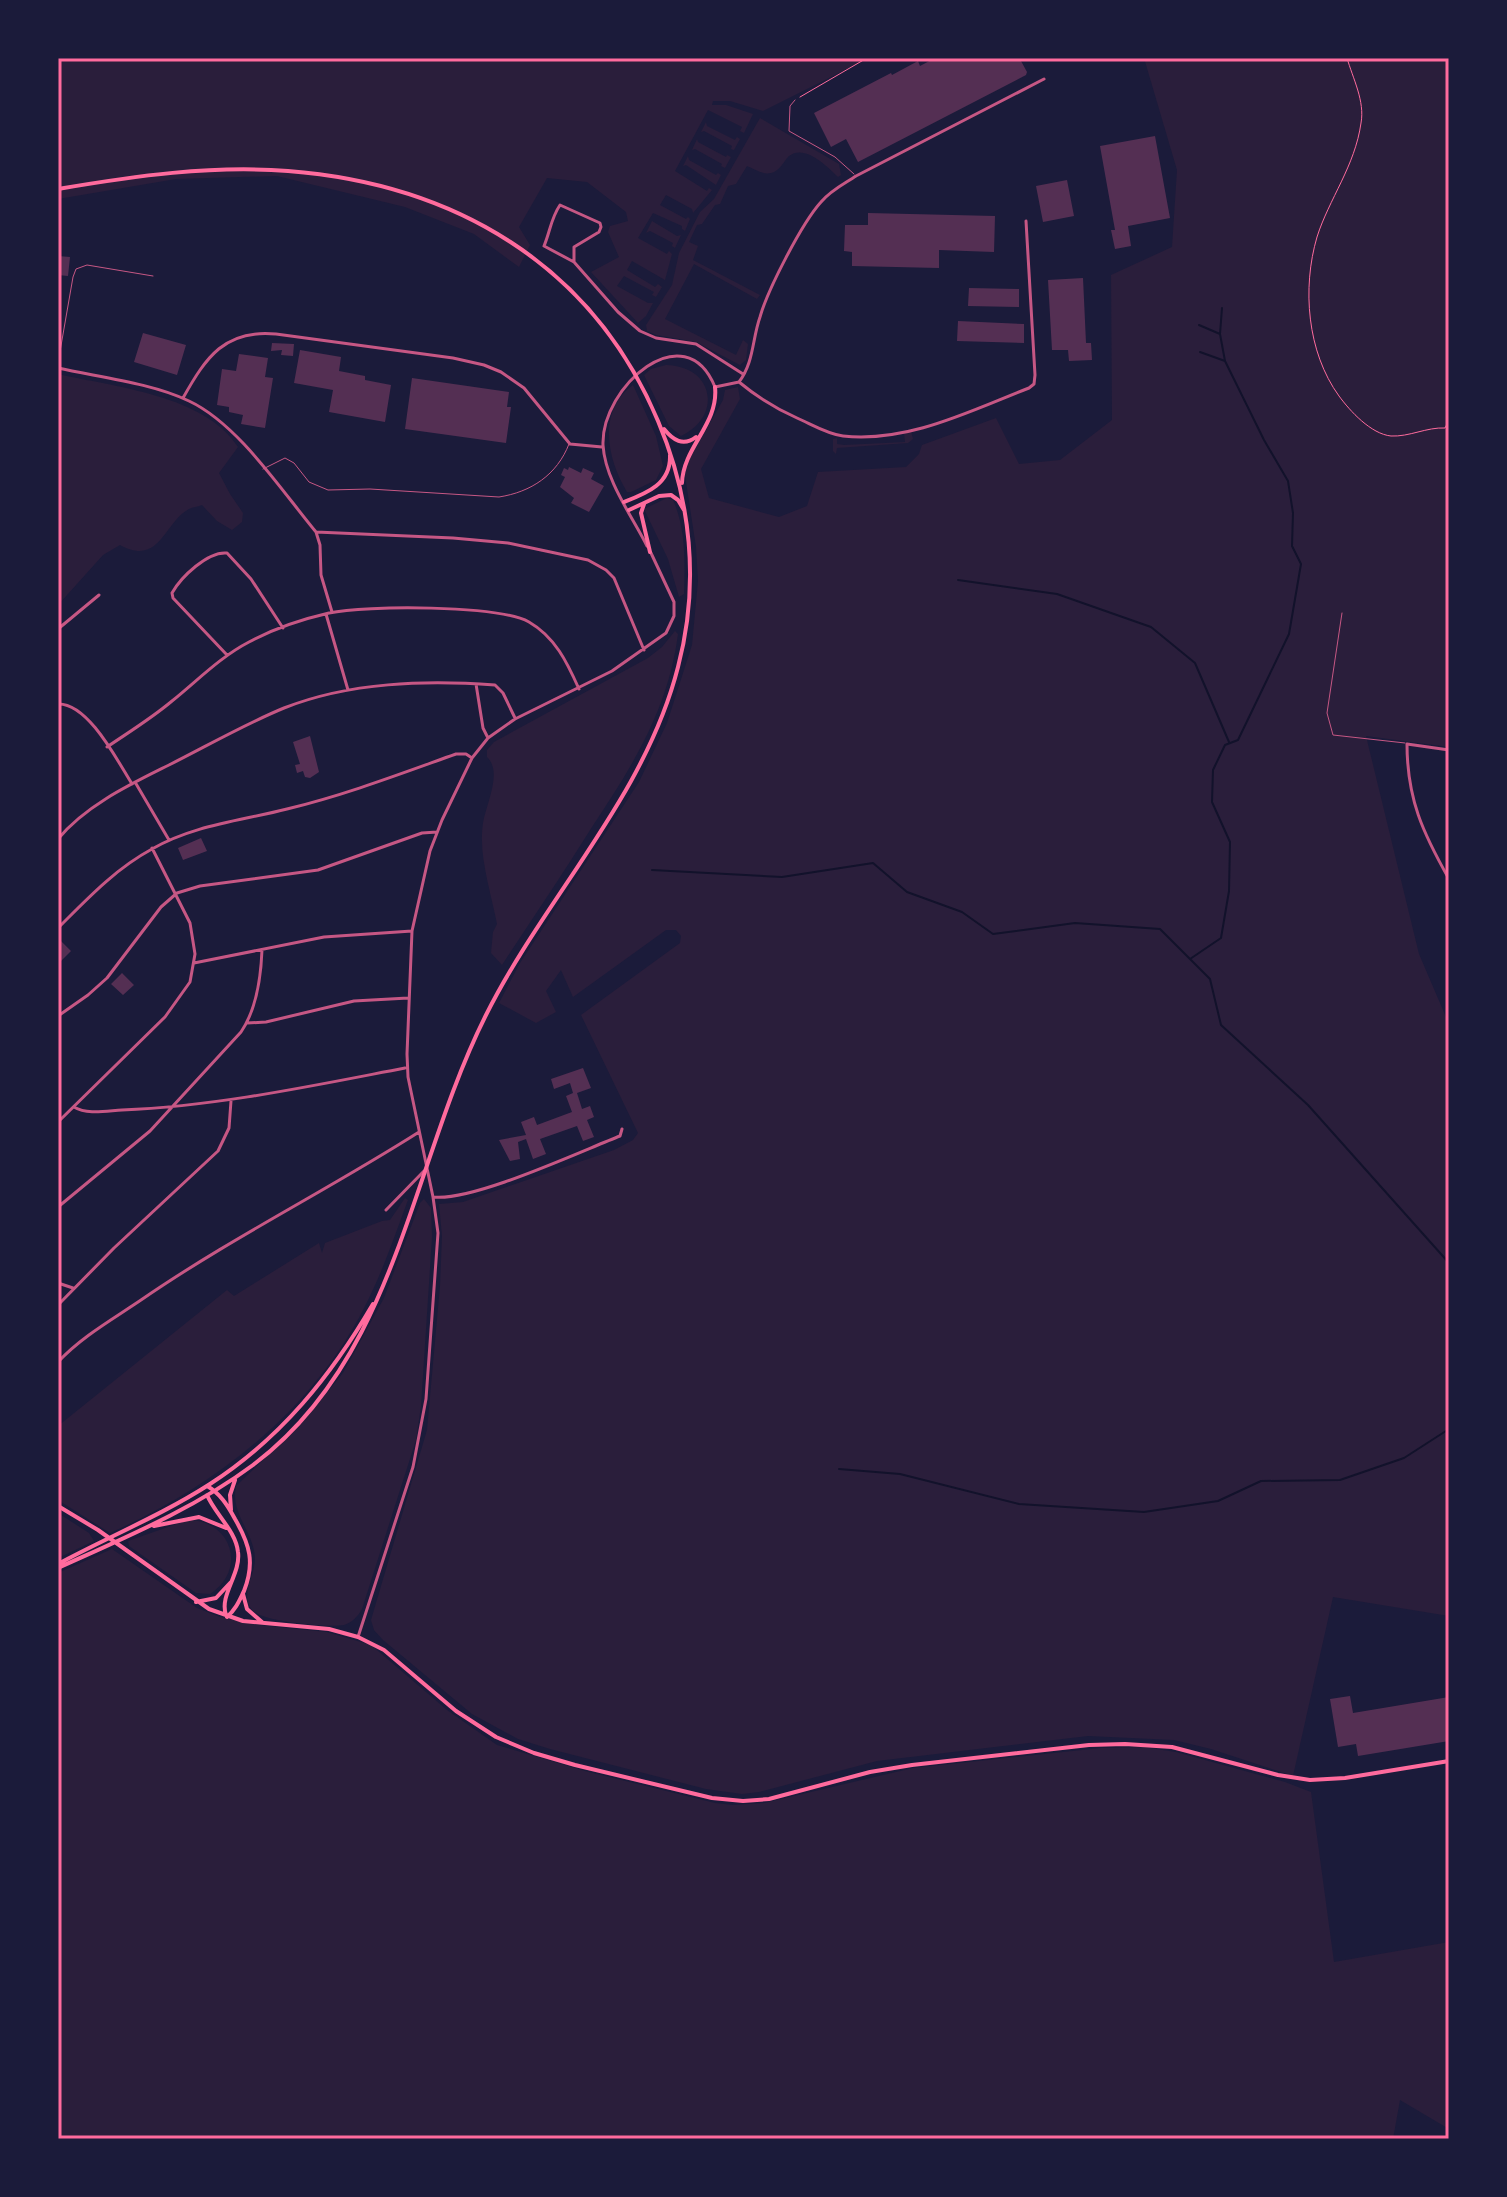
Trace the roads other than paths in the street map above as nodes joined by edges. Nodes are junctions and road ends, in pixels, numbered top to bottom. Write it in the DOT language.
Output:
graph roads {
  1 [pos="1044,79"];
  2 [pos="795,100"];
  3 [pos="856,176"];
  4 [pos="58,189"];
  5 [pos="1026,221"];
  6 [pos="574,262"];
  7 [pos="153,276"];
  8 [pos="58,366"];
  9 [pos="744,374"];
  10 [pos="739,382"];
  11 [pos="715,387"];
  12 [pos="183,398"];
  13 [pos="660,424"];
  14 [pos="702,431"];
  15 [pos="570,444"];
  16 [pos="603,447"];
  17 [pos="670,449"];
  18 [pos="263,469"];
  19 [pos="682,489"];
  20 [pos="624,502"];
  21 [pos="645,503"];
  22 [pos="629,510"];
  23 [pos="686,516"];
  24 [pos="316,532"];
  25 [pos="650,552"];
  26 [pos="99,595"];
  27 [pos="329,613"];
  28 [pos="1342,613"];
  29 [pos="283,628"];
  30 [pos="58,629"];
  31 [pos="644,650"];
  32 [pos="227,655"];
  33 [pos="476,684"];
  34 [pos="579,689"];
  35 [pos="348,690"];
  36 [pos="58,698"];
  37 [pos="59,703"];
  38 [pos="515,719"];
  39 [pos="488,738"];
  40 [pos="1407,744"];
  41 [pos="107,747"];
  42 [pos="1449,750"];
  43 [pos="472,758"];
  44 [pos="133,783"];
  45 [pos="437,832"];
  46 [pos="58,839"];
  47 [pos="169,840"];
  48 [pos="152,848"];
  49 [pos="1449,879"];
  50 [pos="177,893"];
  51 [pos="58,928"];
  52 [pos="412,931"];
  53 [pos="262,950"];
  54 [pos="194,963"];
  55 [pos="408,998"];
  56 [pos="58,1016"];
  57 [pos="247,1023"];
  58 [pos="407,1068"];
  59 [pos="231,1101"];
  60 [pos="74,1107"];
  61 [pos="170,1107"];
  62 [pos="58,1122"];
  63 [pos="622,1129"];
  64 [pos="419,1132"];
  65 [pos="427,1169"];
  66 [pos="433,1197"];
  67 [pos="58,1207"];
  68 [pos="386,1210"];
  69 [pos="58,1283"];
  70 [pos="383,1287"];
  71 [pos="73,1288"];
  72 [pos="58,1305"];
  73 [pos="58,1362"];
  74 [pos="237,1476"];
  75 [pos="207,1486"];
  76 [pos="214,1491"];
  77 [pos="207,1495"];
  78 [pos="58,1506"];
  79 [pos="231,1512"];
  80 [pos="141,1530"];
  81 [pos="228,1530"];
  82 [pos="58,1566"];
  83 [pos="233,1580"];
  84 [pos="243,1592"];
  85 [pos="196,1602"];
  86 [pos="227,1617"];
  87 [pos="263,1623"];
  88 [pos="358,1637"];
  89 [pos="1449,1761"];
  1 -- 3 [label="street"];
  2 -- 3 [label="lane"];
  3 -- 9 [label="street"];
  4 -- 13 [label="main road"];
  5 -- 10 [label="street"];
  6 -- 6 [label="street"];
  6 -- 9 [label="street"];
  7 -- 8 [label="lane"];
  8 -- 12 [label="street"];
  9 -- 10 [label="street"];
  10 -- 11 [label="street"];
  11 -- 14 [label="main road"];
  11 -- 16 [label="street"];
  12 -- 15 [label="street"];
  12 -- 18 [label="street"];
  13 -- 14 [label="main road"];
  13 -- 17 [label="main road"];
  14 -- 19 [label="main road"];
  15 -- 16 [label="street"];
  15 -- 18 [label="lane"];
  16 -- 20 [label="street"];
  17 -- 19 [label="main road"];
  17 -- 20 [label="main road"];
  18 -- 24 [label="street"];
  19 -- 23 [label="main road"];
  20 -- 22 [label="street"];
  21 -- 22 [label="main road"];
  21 -- 23 [label="main road"];
  21 -- 25 [label="main road"];
  22 -- 25 [label="street"];
  23 -- 70 [label="main road"];
  24 -- 27 [label="street"];
  24 -- 31 [label="street"];
  25 -- 31 [label="street"];
  26 -- 30 [label="street"];
  27 -- 29 [label="street"];
  27 -- 34 [label="street"];
  27 -- 35 [label="street"];
  28 -- 40 [label="lane"];
  29 -- 32 [label="street"];
  29 -- 32 [label="street"];
  31 -- 34 [label="street"];
  32 -- 41 [label="street"];
  33 -- 35 [label="street"];
  33 -- 38 [label="street"];
  33 -- 39 [label="street"];
  34 -- 38 [label="street"];
  35 -- 44 [label="street"];
  36 -- 37 [label="street"];
  37 -- 41 [label="street"];
  38 -- 39 [label="street"];
  39 -- 43 [label="street"];
  40 -- 42 [label="street"];
  40 -- 49 [label="street"];
  41 -- 44 [label="street"];
  43 -- 45 [label="street"];
  43 -- 47 [label="street"];
  44 -- 46 [label="street"];
  44 -- 47 [label="street"];
  45 -- 50 [label="street"];
  45 -- 52 [label="street"];
  47 -- 48 [label="street"];
  48 -- 50 [label="street"];
  48 -- 51 [label="street"];
  50 -- 54 [label="street"];
  50 -- 56 [label="street"];
  52 -- 53 [label="street"];
  52 -- 55 [label="street"];
  53 -- 54 [label="street"];
  53 -- 57 [label="street"];
  54 -- 60 [label="street"];
  55 -- 57 [label="street"];
  55 -- 58 [label="street"];
  57 -- 61 [label="street"];
  58 -- 59 [label="street"];
  58 -- 64 [label="street"];
  59 -- 61 [label="street"];
  59 -- 71 [label="street"];
  60 -- 61 [label="street"];
  60 -- 62 [label="street"];
  61 -- 67 [label="street"];
  63 -- 66 [label="street"];
  64 -- 65 [label="street"];
  64 -- 73 [label="street"];
  65 -- 66 [label="street"];
  65 -- 68 [label="street"];
  66 -- 88 [label="street"];
  69 -- 71 [label="street"];
  70 -- 74 [label="main road"];
  70 -- 75 [label="main road"];
  71 -- 72 [label="street"];
  74 -- 76 [label="main road"];
  74 -- 79 [label="main road"];
  75 -- 76 [label="main road"];
  75 -- 77 [label="main road"];
  75 -- 82 [label="main road"];
  76 -- 77 [label="main road"];
  76 -- 79 [label="main road"];
  77 -- 80 [label="main road"];
  77 -- 81 [label="main road"];
  78 -- 85 [label="main road"];
  79 -- 84 [label="main road"];
  80 -- 81 [label="main road"];
  80 -- 82 [label="main road"];
  81 -- 83 [label="main road"];
  83 -- 85 [label="main road"];
  83 -- 86 [label="main road"];
  84 -- 86 [label="main road"];
  84 -- 87 [label="main road"];
  85 -- 86 [label="main road"];
  86 -- 87 [label="main road"];
  87 -- 88 [label="main road"];
  88 -- 89 [label="main road"];
}
